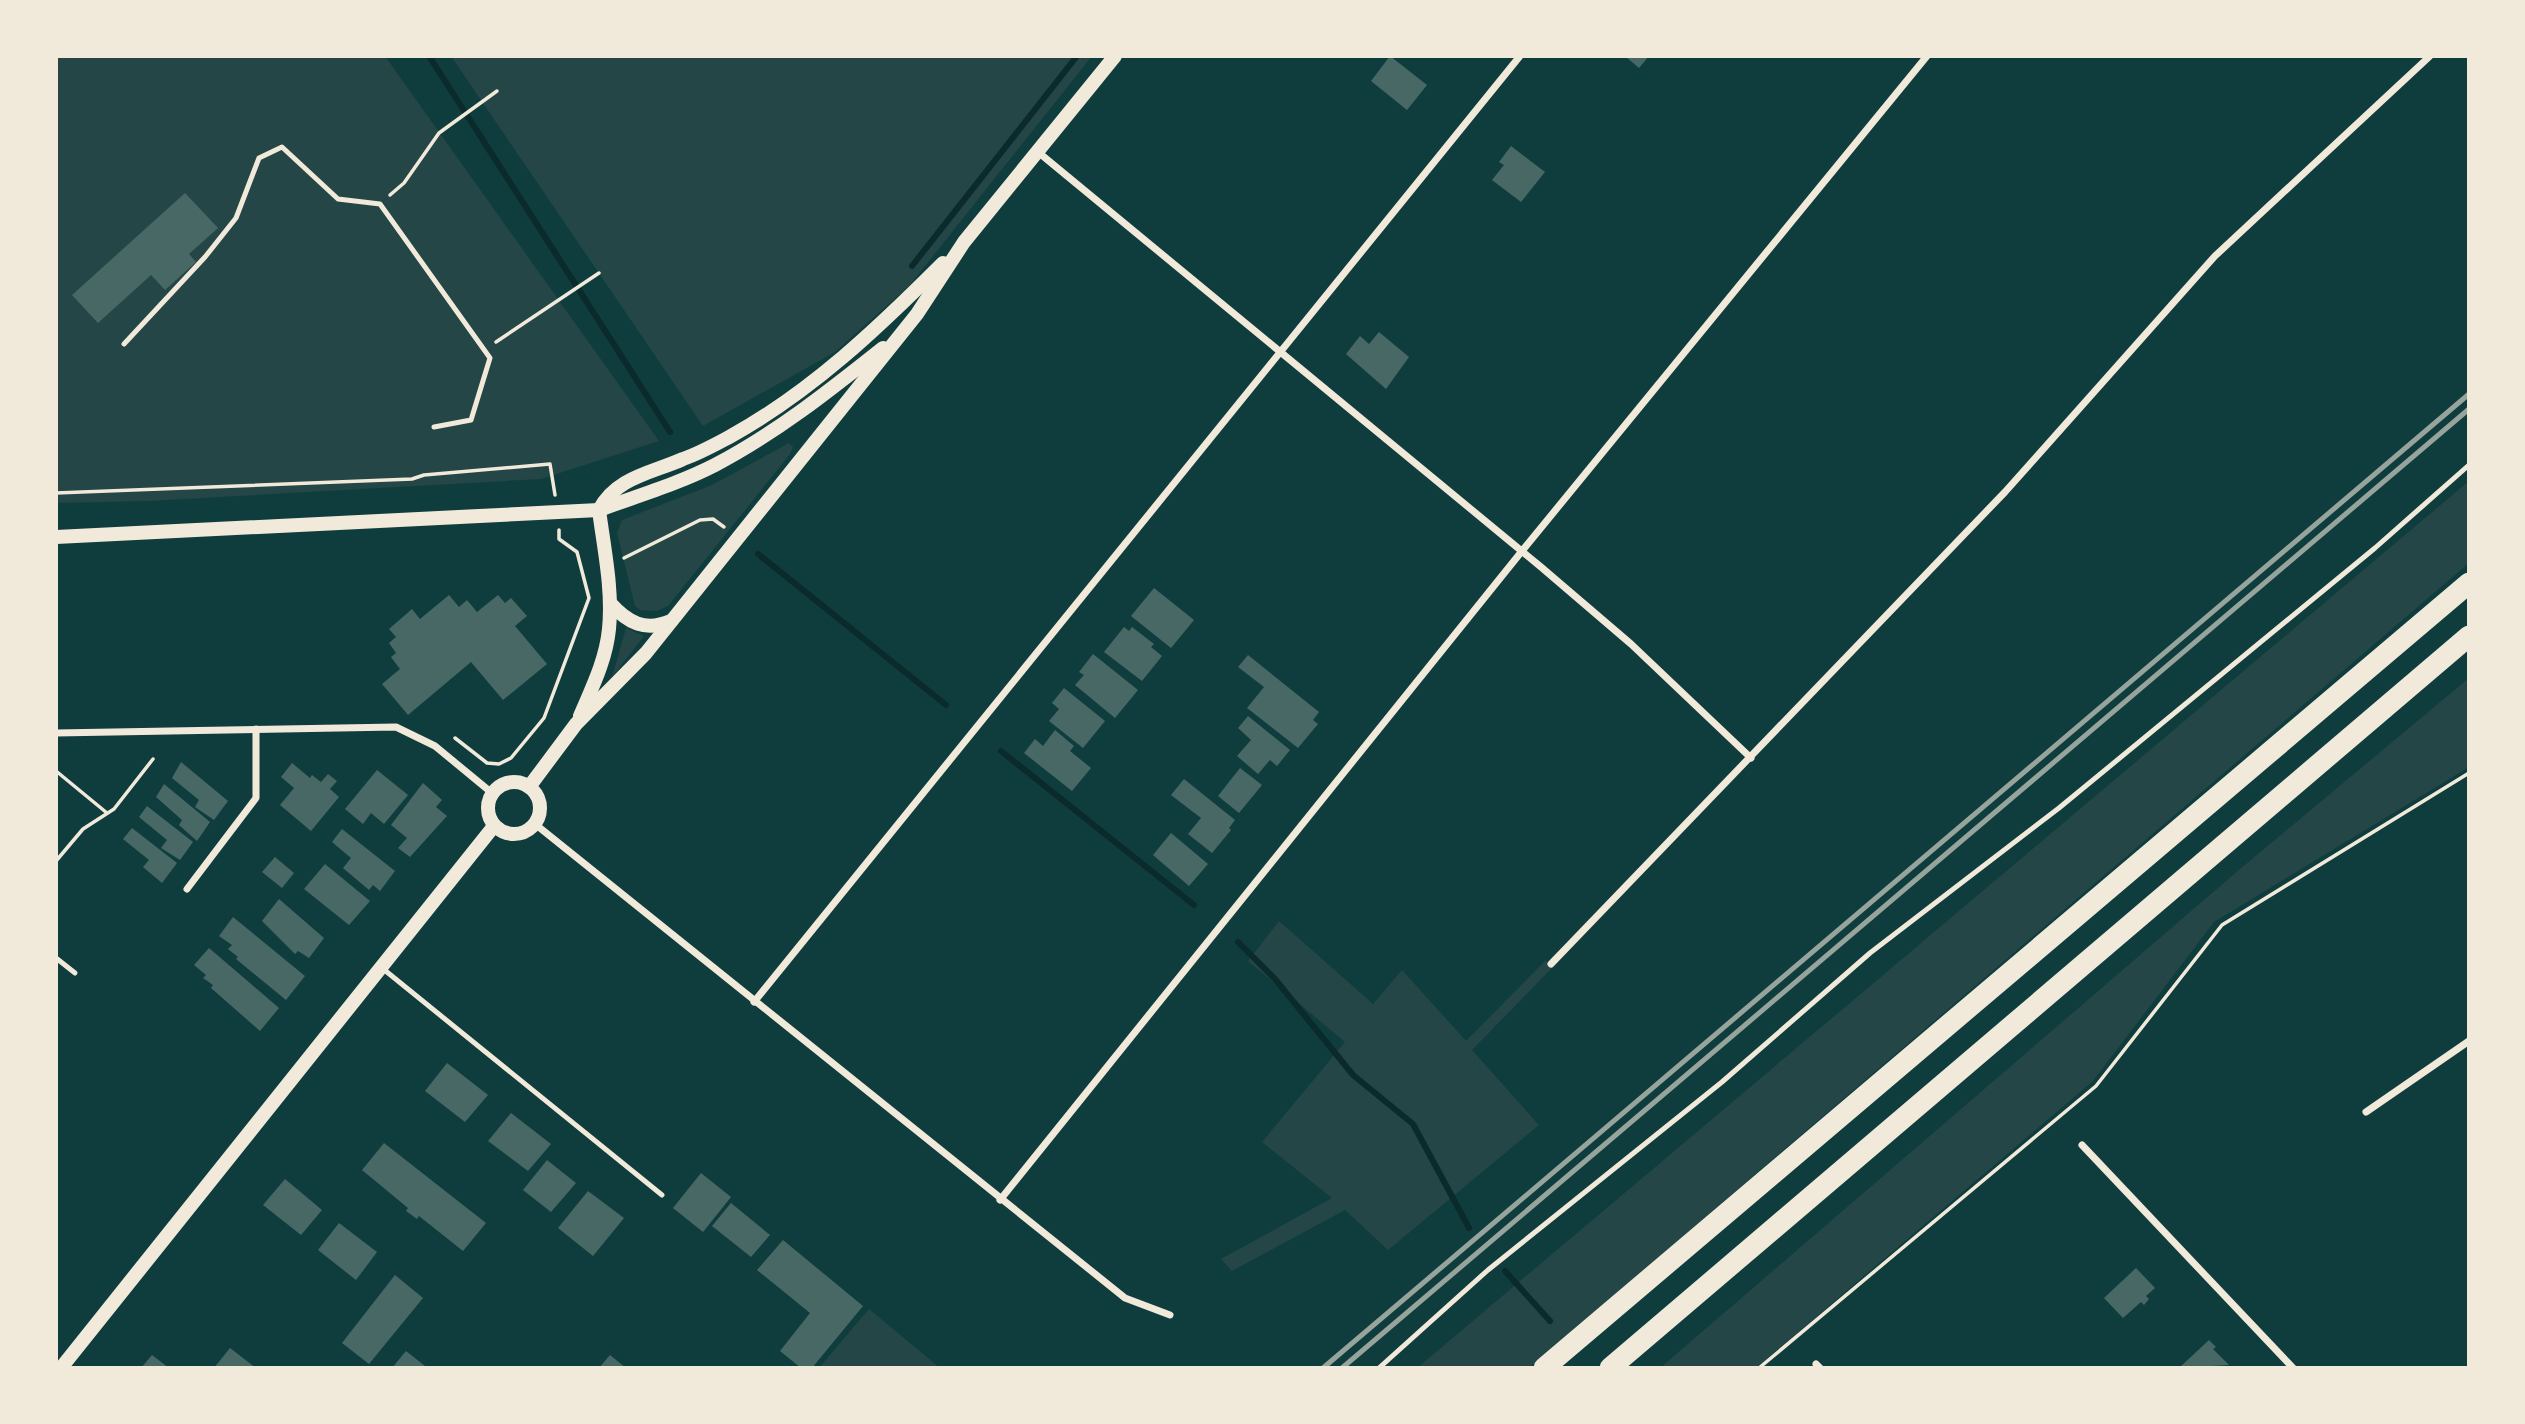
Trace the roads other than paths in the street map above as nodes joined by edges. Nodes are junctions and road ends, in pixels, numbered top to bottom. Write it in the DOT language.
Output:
graph roads {
  1 [pos="1115,56"];
  2 [pos="1520,56"];
  3 [pos="1927,56"];
  4 [pos="2430,56"];
  5 [pos="1038,152"];
  6 [pos="964,242"];
  7 [pos="902,332"];
  8 [pos="124,344"];
  9 [pos="1280,351"];
  10 [pos="434,427"];
  11 [pos="2469,465"];
  12 [pos="599,510"];
  13 [pos="56,537"];
  14 [pos="1522,551"];
  15 [pos="2469,583"];
  16 [pos="610,603"];
  17 [pos="672,620"];
  18 [pos="2469,636"];
  19 [pos="576,724"];
  20 [pos="256,729"];
  21 [pos="56,733"];
  22 [pos="1751,758"];
  23 [pos="529,787"];
  24 [pos="492,793"];
  25 [pos="535,824"];
  26 [pos="494,826"];
  27 [pos="187,889"];
  28 [pos="56,958"];
  29 [pos="1551,964"];
  30 [pos="380,966"];
  31 [pos="75,973"];
  32 [pos="754,1002"];
  33 [pos="2469,1041"];
  34 [pos="2367,1112"];
  35 [pos="2082,1145"];
  36 [pos="662,1195"];
  37 [pos="1000,1200"];
  38 [pos="1170,1315"];
  39 [pos="61,1368"];
  40 [pos="1379,1368"];
  41 [pos="1544,1368"];
  42 [pos="1610,1368"];
  43 [pos="2293,1368"];
  1 -- 5 [label="main road"];
  2 -- 9 [label="street"];
  3 -- 14 [label="street"];
  4 -- 22 [label="street"];
  5 -- 6 [label="main road"];
  5 -- 9 [label="street"];
  6 -- 7 [label="main road"];
  6 -- 12 [label="main road"];
  7 -- 12 [label="main road"];
  7 -- 17 [label="main road"];
  8 -- 10 [label="lane"];
  9 -- 14 [label="street"];
  9 -- 32 [label="street"];
  11 -- 40 [label="lane"];
  12 -- 13 [label="main road"];
  12 -- 16 [label="main road"];
  14 -- 22 [label="street"];
  14 -- 37 [label="street"];
  15 -- 41 [label="highway"];
  16 -- 17 [label="main road"];
  16 -- 19 [label="main road"];
  17 -- 19 [label="main road"];
  18 -- 42 [label="highway"];
  19 -- 23 [label="main road"];
  20 -- 21 [label="street"];
  20 -- 24 [label="street"];
  20 -- 27 [label="street"];
  22 -- 29 [label="street"];
  23 -- 24 [label="main road"];
  23 -- 25 [label="main road"];
  24 -- 26 [label="main road"];
  25 -- 26 [label="main road"];
  25 -- 32 [label="street"];
  26 -- 30 [label="main road"];
  28 -- 31 [label="lane"];
  30 -- 36 [label="lane"];
  30 -- 39 [label="main road"];
  32 -- 37 [label="street"];
  33 -- 34 [label="street"];
  35 -- 43 [label="street"];
  37 -- 38 [label="street"];
}
